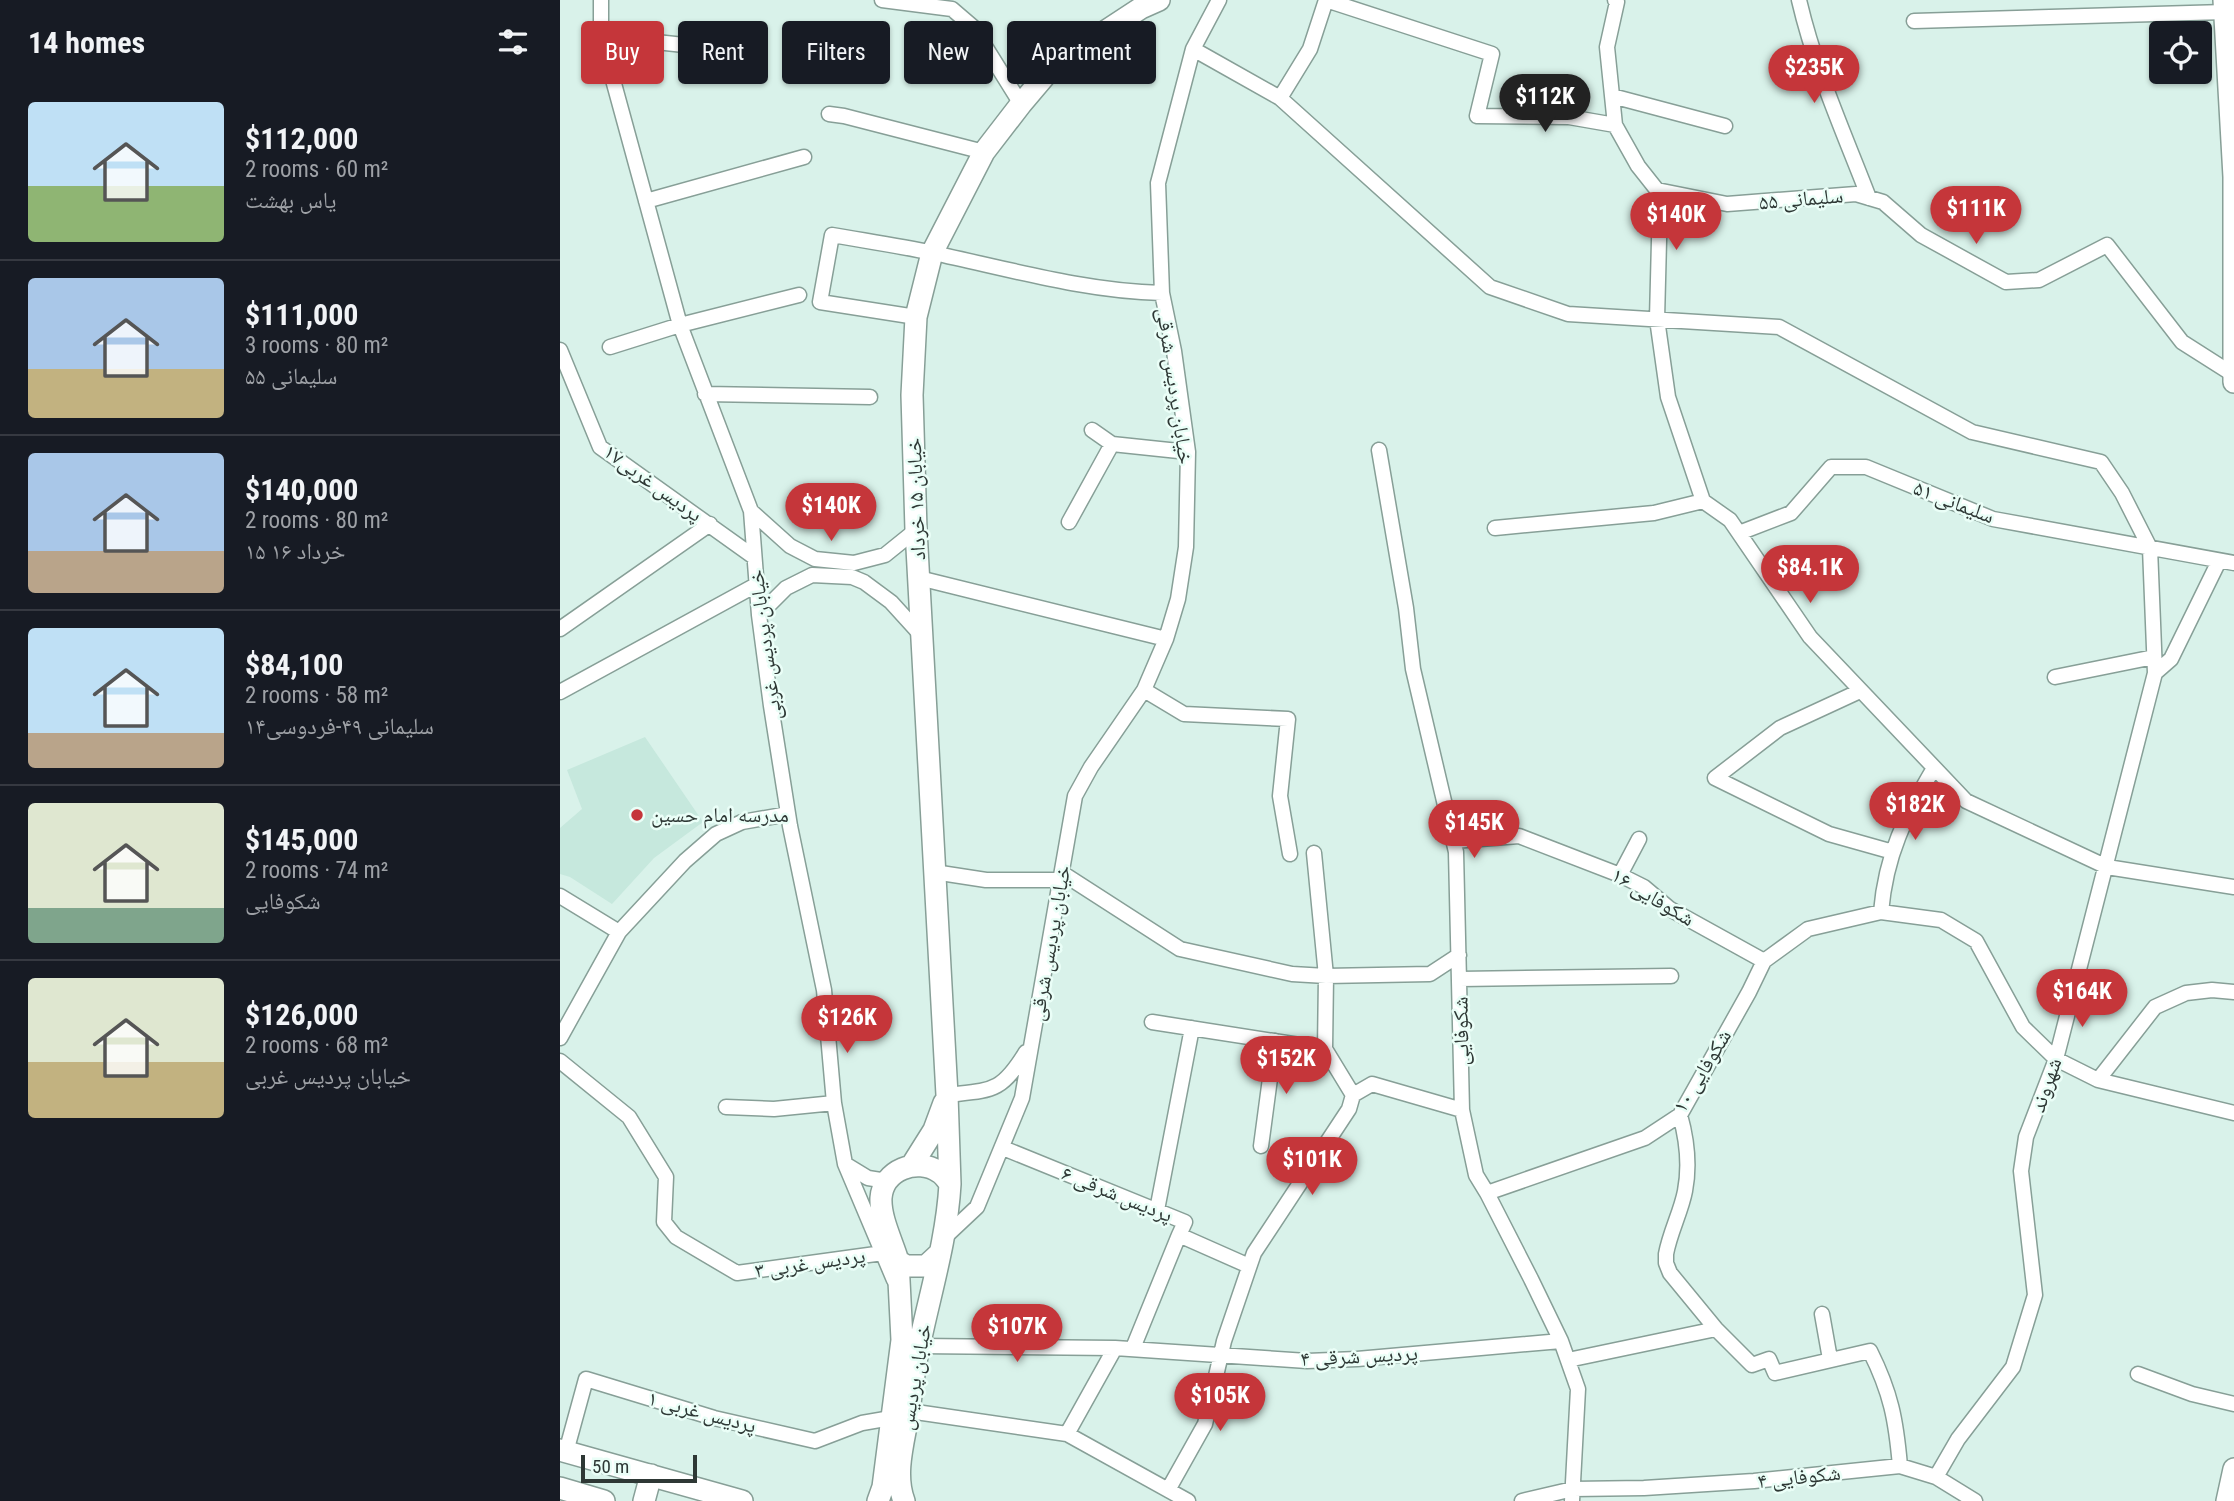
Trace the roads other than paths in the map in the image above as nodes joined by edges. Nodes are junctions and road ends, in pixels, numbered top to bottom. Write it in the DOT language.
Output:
graph roads {
  1 [pos="601,0"];
  2 [pos="882,0"];
  3 [pos="1219,0"];
  4 [pos="1326,0"];
  5 [pos="1615,0"];
  6 [pos="1799,0"];
  7 [pos="1146,3"];
  8 [pos="2224,6"];
  9 [pos="601,21"];
  10 [pos="1914,21"];
  11 [pos="1193,49"];
  12 [pos="614,84"];
  13 [pos="1612,96"];
  14 [pos="1280,97"];
  15 [pos="1021,104"];
  16 [pos="829,114"];
  17 [pos="1615,125"];
  18 [pos="1725,126"];
  19 [pos="984,152"];
  20 [pos="804,157"];
  21 [pos="1657,190"];
  22 [pos="1869,198"];
  23 [pos="646,201"];
  24 [pos="932,253"];
  25 [pos="1162,293"];
  26 [pos="799,295"];
  27 [pos="916,317"];
  28 [pos="1657,319"];
  29 [pos="680,325"];
  30 [pos="610,346"];
  31 [pos="560,350"];
  32 [pos="2234,375"];
  33 [pos="2234,382"];
  34 [pos="705,394"];
  35 [pos="870,397"];
  36 [pos="1092,430"];
  37 [pos="1112,444"];
  38 [pos="1379,450"];
  39 [pos="1188,452"];
  40 [pos="1703,501"];
  41 [pos="751,511"];
  42 [pos="1069,522"];
  43 [pos="710,524"];
  44 [pos="1495,528"];
  45 [pos="916,530"];
  46 [pos="1739,533"];
  47 [pos="2150,548"];
  48 [pos="754,558"];
  49 [pos="2227,562"];
  50 [pos="919,578"];
  51 [pos="756,585"];
  52 [pos="759,615"];
  53 [pos="560,629"];
  54 [pos="921,635"];
  55 [pos="1166,639"];
  56 [pos="2154,657"];
  57 [pos="2155,673"];
  58 [pos="2055,677"];
  59 [pos="1144,690"];
  60 [pos="560,691"];
  61 [pos="1860,691"];
  62 [pos="1934,768"];
  63 [pos="788,814"];
  64 [pos="1639,839"];
  65 [pos="1454,841"];
  66 [pos="1893,852"];
  67 [pos="1314,853"];
  68 [pos="1290,854"];
  69 [pos="2107,867"];
  70 [pos="934,872"];
  71 [pos="1620,874"];
  72 [pos="1061,877"];
  73 [pos="2234,887"];
  74 [pos="560,896"];
  75 [pos="1881,912"];
  76 [pos="619,932"];
  77 [pos="1459,955"];
  78 [pos="1764,961"];
  79 [pos="1326,976"];
  80 [pos="1671,976"];
  81 [pos="1460,979"];
  82 [pos="2234,992"];
  83 [pos="1152,1022"];
  84 [pos="1192,1028"];
  85 [pos="560,1038"];
  86 [pos="1275,1041"];
  87 [pos="1031,1045"];
  88 [pos="1325,1049"];
  89 [pos="2056,1059"];
  90 [pos="560,1061"];
  91 [pos="2098,1080"];
  92 [pos="947,1095"];
  93 [pos="1353,1095"];
  94 [pos="834,1103"];
  95 [pos="726,1107"];
  96 [pos="1462,1110"];
  97 [pos="2234,1113"];
  98 [pos="1680,1115"];
  99 [pos="1261,1146"];
  100 [pos="1003,1148"];
  101 [pos="845,1164"];
  102 [pos="912,1165"];
  103 [pos="887,1181"];
  104 [pos="950,1184"];
  105 [pos="1487,1193"];
  106 [pos="1157,1210"];
  107 [pos="1179,1235"];
  108 [pos="942,1245"];
  109 [pos="891,1257"];
  110 [pos="1249,1266"];
  111 [pos="1822,1314"];
  112 [pos="1716,1329"];
  113 [pos="1561,1341"];
  114 [pos="919,1346"];
  115 [pos="1115,1348"];
  116 [pos="1133,1348"];
  117 [pos="1220,1356"];
  118 [pos="1830,1359"];
  119 [pos="1568,1360"];
  120 [pos="2138,1374"];
  121 [pos="2234,1404"];
  122 [pos="900,1415"];
  123 [pos="1067,1434"];
  124 [pos="563,1451"];
  125 [pos="1900,1466"];
  126 [pos="2234,1469"];
  127 [pos="651,1475"];
  128 [pos="1936,1477"];
  129 [pos="1168,1490"];
  130 [pos="566,1494"];
  131 [pos="1573,1495"];
  132 [pos="604,1501"];
  133 [pos="644,1501"];
  134 [pos="742,1501"];
  135 [pos="878,1501"];
  136 [pos="904,1501"];
  137 [pos="1188,1501"];
  138 [pos="1522,1501"];
  139 [pos="1975,1501"];
  140 [pos="2227,1501"];
  1 -- 9 [label="street, خیابان پردیس غربی"];
  2 -- 15 [label="street"];
  3 -- 11 [label="street, خیابان پردیس شرقی"];
  4 -- 14 [label="street"];
  4 -- 17 [label="street"];
  5 -- 13 [label="street"];
  6 -- 22 [label="street"];
  7 -- 15 [label="street, خیابان ۱۵ خرداد"];
  8 -- 10 [label="street"];
  8 -- 32 [label="street"];
  11 -- 14 [label="street"];
  11 -- 25 [label="street, خیابان پردیس شرقی"];
  12 -- 23 [label="street, خیابان پردیس غربی"];
  13 -- 17 [label="street"];
  13 -- 18 [label="street"];
  14 -- 28 [label="street"];
  15 -- 19 [label="street, خیابان ۱۵ خرداد"];
  16 -- 19 [label="street"];
  17 -- 21 [label="street"];
  19 -- 24 [label="street, خیابان ۱۵ خرداد"];
  20 -- 23 [label="street"];
  21 -- 22 [label="street, سلیمانی ۵۵"];
  21 -- 28 [label="street"];
  22 -- 32 [label="street, سلیمانی ۵۵"];
  23 -- 29 [label="street, خیابان پردیس غربی"];
  24 -- 25 [label="street"];
  24 -- 27 [label="street, خیابان ۱۵ خرداد"];
  24 -- 27 [label="street"];
  25 -- 39 [label="street, خیابان پردیس شرقی"];
  26 -- 29 [label="street"];
  27 -- 45 [label="street, خیابان ۱۵ خرداد"];
  28 -- 40 [label="street"];
  28 -- 47 [label="street"];
  29 -- 30 [label="street"];
  29 -- 34 [label="street, خیابان پردیس غربی"];
  31 -- 43 [label="street, پردیس غربی۱۷"];
  32 -- 33 [label="street"];
  34 -- 35 [label="street"];
  34 -- 41 [label="street, خیابان پردیس غربی"];
  36 -- 37 [label="street"];
  37 -- 39 [label="street"];
  37 -- 42 [label="street"];
  38 -- 65 [label="street, شکوفایی"];
  39 -- 55 [label="street, خیابان پردیس شرقی"];
  40 -- 44 [label="street"];
  40 -- 46 [label="street"];
  41 -- 45 [label="street"];
  41 -- 48 [label="street, خیابان پردیس غربی"];
  43 -- 48 [label="street, پردیس غربی۱۷"];
  43 -- 53 [label="street"];
  45 -- 50 [label="street, خیابان ۱۵ خرداد"];
  46 -- 47 [label="street, سلیمانی ۵۱"];
  46 -- 61 [label="street"];
  47 -- 49 [label="street, سلیمانی ۵۱"];
  47 -- 56 [label="street, شهروند"];
  48 -- 51 [label="street, خیابان پردیس غربی"];
  49 -- 57 [label="street"];
  50 -- 54 [label="street, خیابان ۱۵ خرداد"];
  50 -- 55 [label="street"];
  51 -- 52 [label="street, خیابان پردیس غربی"];
  51 -- 60 [label="street"];
  52 -- 54 [label="street"];
  52 -- 63 [label="street, خیابان پردیس غربی"];
  54 -- 70 [label="street, خیابان ۱۵ خرداد"];
  55 -- 59 [label="street, خیابان پردیس شرقی"];
  56 -- 57 [label="street, شهروند"];
  56 -- 58 [label="street"];
  57 -- 69 [label="street, شهروند"];
  59 -- 68 [label="street"];
  59 -- 72 [label="street, خیابان پردیس شرقی"];
  61 -- 62 [label="street"];
  61 -- 66 [label="street"];
  62 -- 66 [label="street"];
  62 -- 69 [label="street"];
  63 -- 76 [label="street"];
  63 -- 94 [label="street, خیابان پردیس غربی"];
  64 -- 71 [label="street"];
  65 -- 71 [label="street, شکوفایی ۱۶"];
  65 -- 77 [label="street, شکوفایی"];
  66 -- 75 [label="street"];
  67 -- 79 [label="street"];
  69 -- 73 [label="street"];
  69 -- 89 [label="street, شهروند"];
  70 -- 72 [label="street"];
  70 -- 92 [label="street, خیابان ۱۵ خرداد"];
  71 -- 78 [label="street, شکوفایی ۱۶"];
  72 -- 79 [label="street"];
  72 -- 87 [label="street, خیابان پردیس شرقی"];
  74 -- 76 [label="street"];
  75 -- 78 [label="street, شکوفایی ۱۰"];
  75 -- 89 [label="street"];
  76 -- 85 [label="street"];
  77 -- 79 [label="street"];
  77 -- 81 [label="street, شکوفایی"];
  78 -- 98 [label="street, شکوفایی ۱۰"];
  79 -- 88 [label="street"];
  80 -- 81 [label="street"];
  81 -- 96 [label="street, شکوفایی"];
  82 -- 91 [label="street"];
  83 -- 84 [label="street"];
  84 -- 86 [label="street"];
  84 -- 106 [label="street"];
  86 -- 88 [label="street"];
  86 -- 99 [label="street"];
  87 -- 92 [label="street"];
  87 -- 100 [label="street, خیابان پردیس شرقی"];
  88 -- 93 [label="street"];
  89 -- 91 [label="street"];
  89 -- 128 [label="street, شهروند"];
  90 -- 109 [label="street, پردیس غربی ۳"];
  91 -- 97 [label="street"];
  92 -- 102 [label="street"];
  92 -- 104 [label="street, خیابان ۱۵ خرداد"];
  93 -- 96 [label="street"];
  93 -- 110 [label="street"];
  94 -- 95 [label="street"];
  94 -- 101 [label="street, خیابان پردیس غربی"];
  96 -- 105 [label="street, شکوفایی"];
  98 -- 105 [label="street, شکوفایی ۱۰"];
  98 -- 112 [label="street"];
  100 -- 106 [label="street, پردیس شرقی ۶"];
  100 -- 108 [label="street, خیابان پردیس شرقی"];
  101 -- 103 [label="street"];
  101 -- 109 [label="street, خیابان پردیس غربی"];
  102 -- 103 [label="street"];
  102 -- 104 [label="street"];
  103 -- 109 [label="street"];
  104 -- 108 [label="street"];
  105 -- 113 [label="street, شکوفایی"];
  106 -- 107 [label="street, پردیس شرقی ۶"];
  107 -- 110 [label="street, پردیس شرقی ۶"];
  107 -- 116 [label="street"];
  108 -- 109 [label="street"];
  108 -- 114 [label="street, خیابان پردیس"];
  109 -- 122 [label="street, خیابان پردیس"];
  110 -- 117 [label="street"];
  111 -- 118 [label="street"];
  112 -- 118 [label="street"];
  112 -- 119 [label="street"];
  113 -- 117 [label="street, پردیس شرقی ۴"];
  113 -- 119 [label="street, شکوفایی"];
  114 -- 115 [label="street, پردیس شرقی ۴"];
  114 -- 122 [label="street, خیابان پردیس"];
  115 -- 116 [label="street, پردیس شرقی ۴"];
  115 -- 123 [label="street"];
  116 -- 117 [label="street, پردیس شرقی ۴"];
  117 -- 129 [label="street"];
  118 -- 125 [label="street"];
  119 -- 131 [label="street, شکوفایی"];
  120 -- 121 [label="street"];
  122 -- 123 [label="street"];
  122 -- 124 [label="street, پردیس غربی ۱"];
  122 -- 135 [label="street, خیابان پردیس"];
  122 -- 136 [label="street, خیابان پردیس"];
  123 -- 129 [label="street"];
  124 -- 127 [label="street"];
  125 -- 128 [label="street, شکوفایی ۴"];
  125 -- 131 [label="street, شکوفایی ۴"];
  126 -- 140 [label="street"];
  127 -- 133 [label="street"];
  127 -- 134 [label="street"];
  128 -- 139 [label="street, شکوفایی ۴"];
  129 -- 137 [label="street"];
  130 -- 132 [label="street"];
  131 -- 138 [label="street, شکوفایی ۴"];
}
